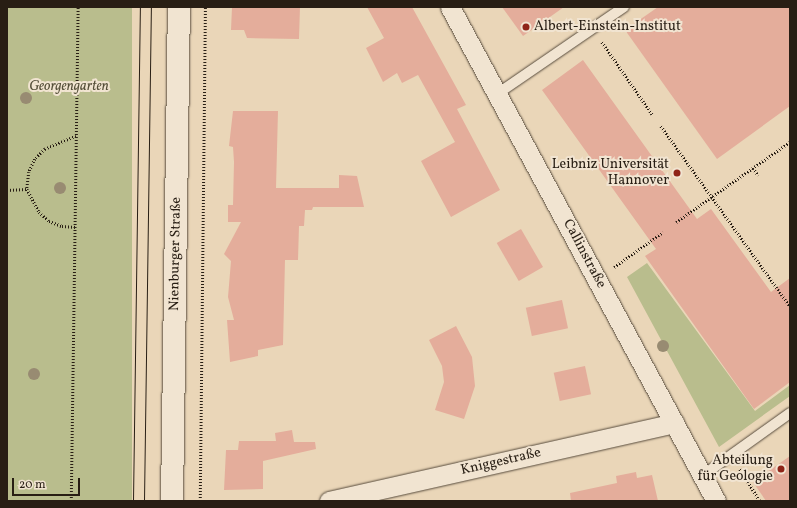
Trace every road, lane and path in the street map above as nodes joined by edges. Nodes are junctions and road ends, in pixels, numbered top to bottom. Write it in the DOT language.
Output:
graph roads {
  1 [pos="78,7"];
  2 [pos="179,7"];
  3 [pos="205,7"];
  4 [pos="450,7"];
  5 [pos="624,7"];
  6 [pos="593,30"];
  7 [pos="497,94"];
  8 [pos="652,114"];
  9 [pos="661,126"];
  10 [pos="76,136"];
  11 [pos="790,142"];
  12 [pos="753,168"];
  13 [pos="758,175"];
  14 [pos="27,189"];
  15 [pos="7,190"];
  16 [pos="712,197"];
  17 [pos="676,222"];
  18 [pos="76,226"];
  19 [pos="663,232"];
  20 [pos="597,279"];
  21 [pos="790,306"];
  22 [pos="790,413"];
  23 [pos="674,423"];
  24 [pos="732,455"];
  25 [pos="702,476"];
  26 [pos="71,501"];
  27 [pos="172,501"];
  28 [pos="200,501"];
  29 [pos="329,501"];
  30 [pos="716,501"];
  31 [pos="760,501"];
  1 -- 10 [label="path"];
  2 -- 27 [label="street, Nienburger Straße"];
  3 -- 28 [label="path"];
  4 -- 7 [label="street, Callinstraße"];
  5 -- 6 [label="lane"];
  6 -- 7 [label="lane"];
  6 -- 8 [label="path"];
  7 -- 20 [label="street, Callinstraße"];
  9 -- 16 [label="path"];
  10 -- 14 [label="path"];
  10 -- 18 [label="path"];
  11 -- 12 [label="path"];
  12 -- 13 [label="path"];
  12 -- 16 [label="path"];
  14 -- 15 [label="path"];
  14 -- 18 [label="path"];
  16 -- 17 [label="path"];
  16 -- 21 [label="path"];
  18 -- 26 [label="path"];
  19 -- 20 [label="path"];
  20 -- 23 [label="street, Callinstraße"];
  22 -- 24 [label="lane"];
  23 -- 25 [label="street, Callinstraße"];
  23 -- 29 [label="street, Kniggestraße"];
  24 -- 25 [label="lane"];
  24 -- 31 [label="path"];
  25 -- 30 [label="street, Callinstraße"];
}
